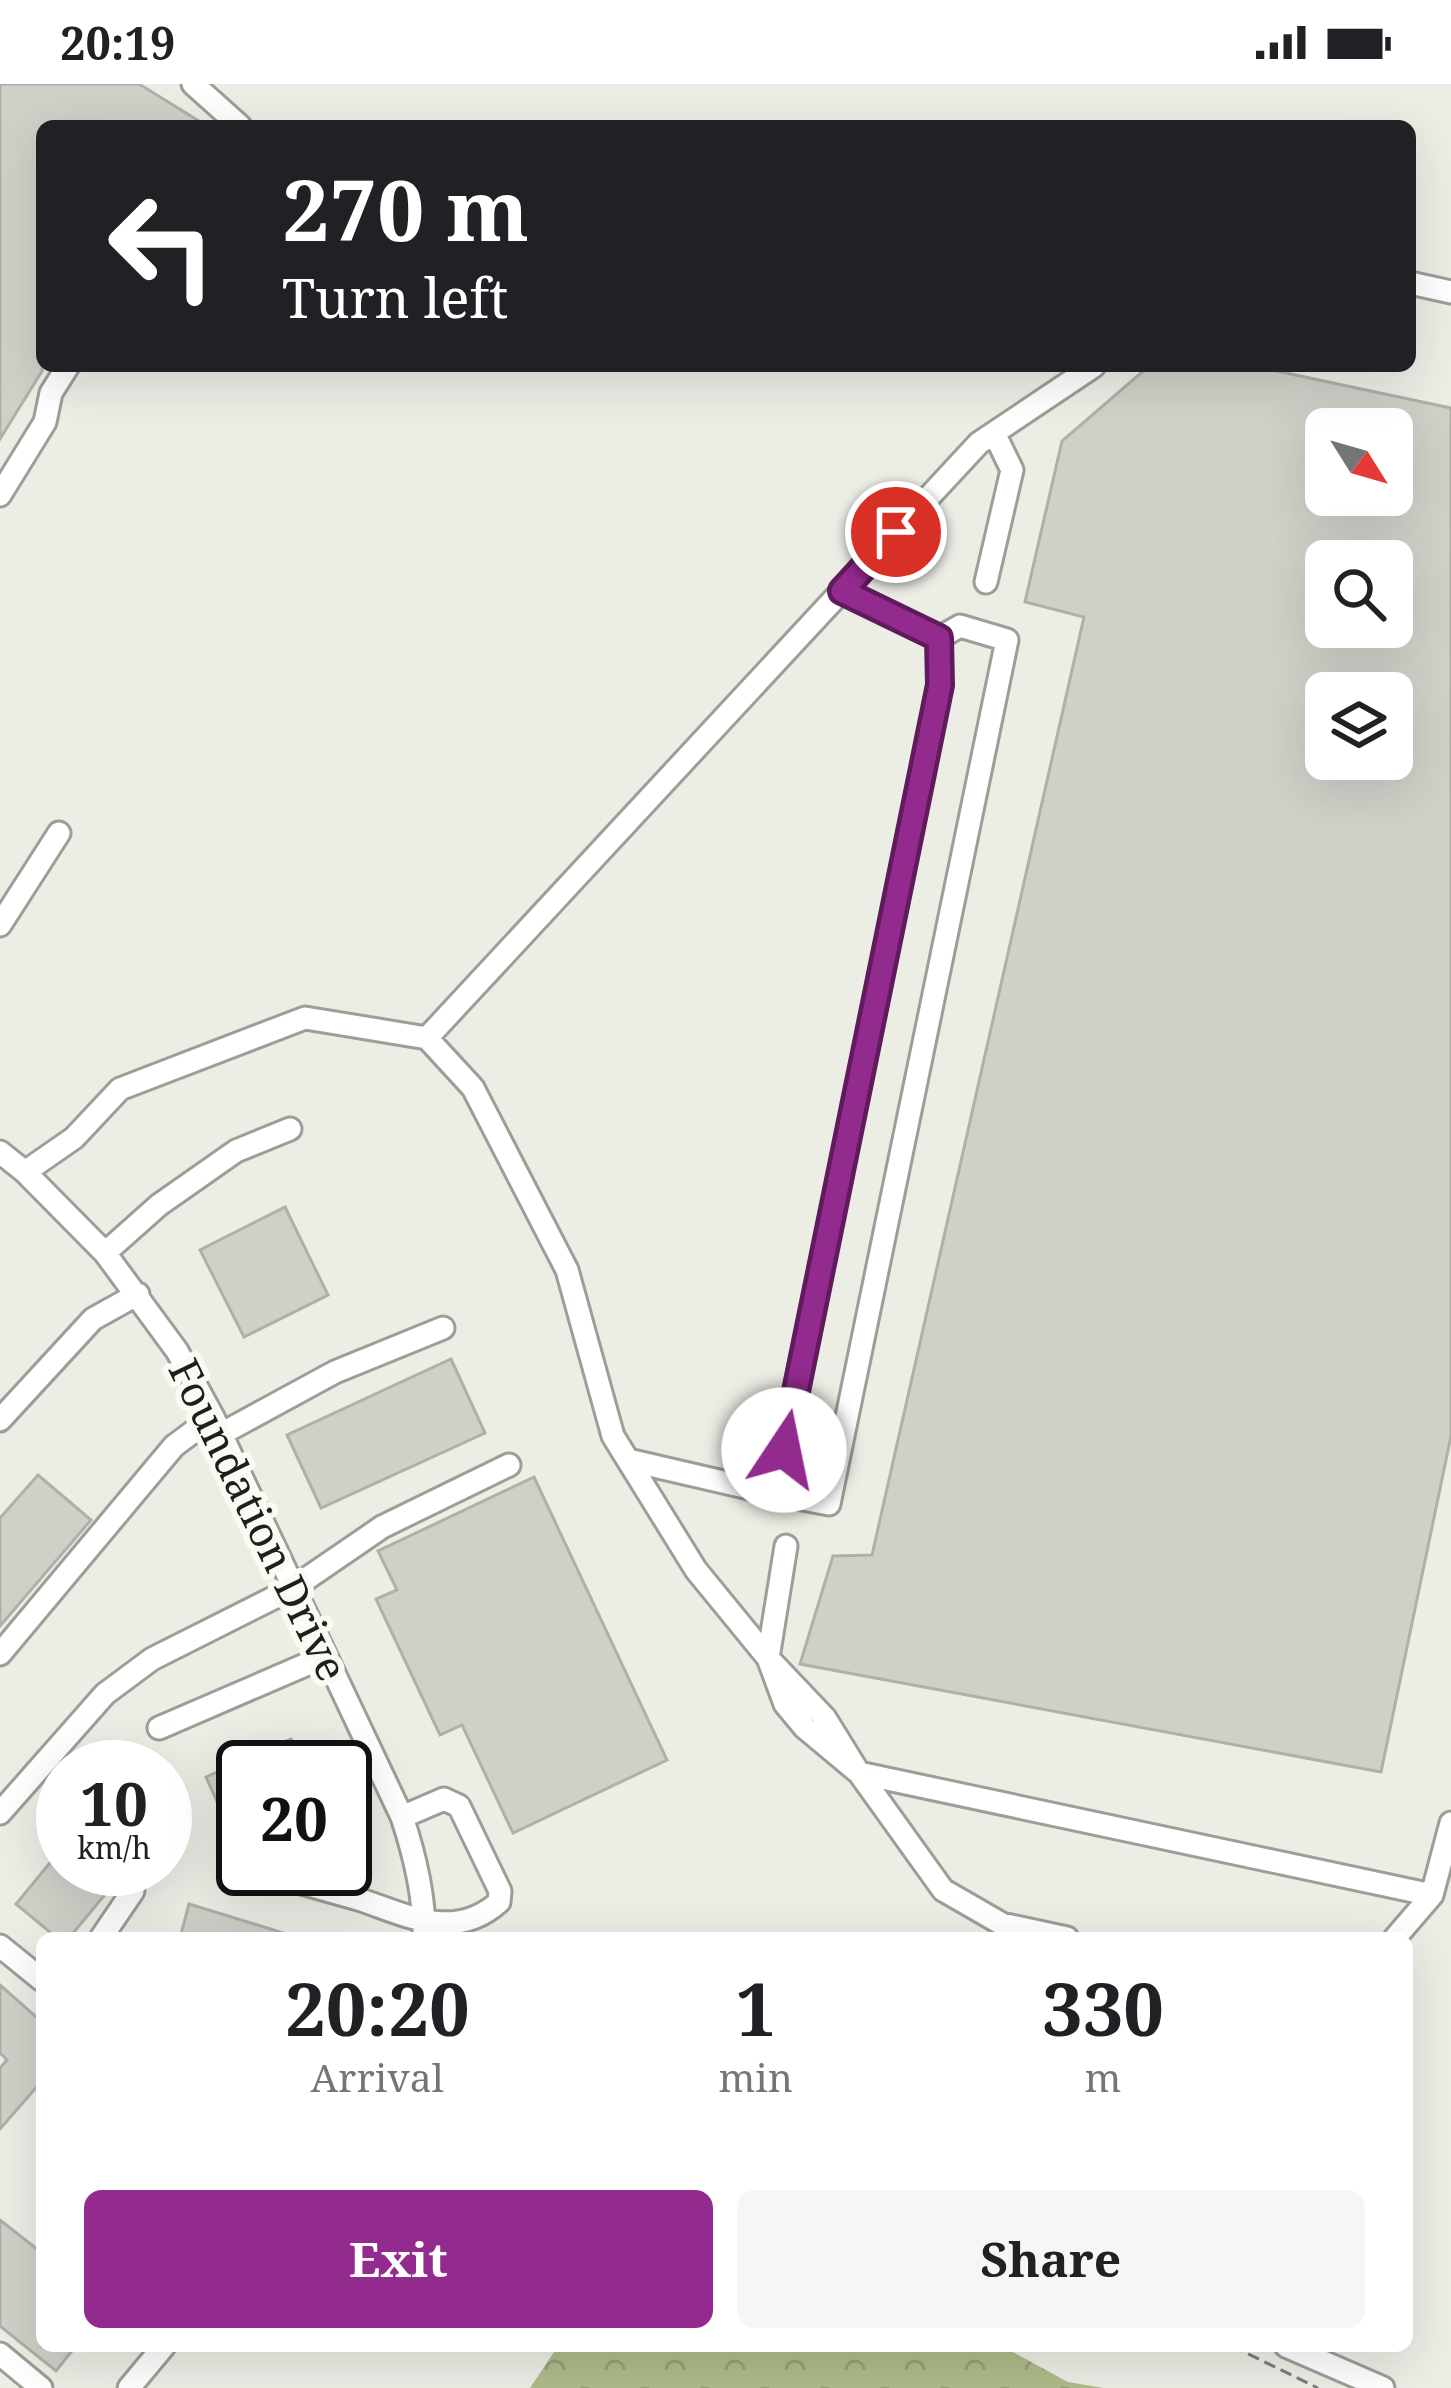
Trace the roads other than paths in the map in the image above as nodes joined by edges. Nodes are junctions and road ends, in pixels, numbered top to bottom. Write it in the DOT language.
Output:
graph roads {
  1 [pos="194,84"];
  2 [pos="233,120"];
  3 [pos="1416,284"];
  4 [pos="1451,292"];
  5 [pos="64,372"];
  6 [pos="1085,372"];
  7 [pos="994,433"];
  8 [pos="0,495"];
  9 [pos="986,582"];
  10 [pos="842,591"];
  11 [pos="939,638"];
  12 [pos="58,832"];
  13 [pos="0,925"];
  14 [pos="427,1039"];
  15 [pos="290,1129"];
  16 [pos="0,1152"];
  17 [pos="26,1172"];
  18 [pos="105,1253"];
  19 [pos="138,1294"];
  20 [pos="443,1328"];
  21 [pos="0,1420"];
  22 [pos="217,1426"];
  23 [pos="628,1460"];
  24 [pos="509,1465"];
  25 [pos="775,1494"];
  26 [pos="786,1546"];
  27 [pos="293,1588"];
  28 [pos="0,1654"];
  29 [pos="326,1656"];
  30 [pos="767,1658"];
  31 [pos="159,1728"];
  32 [pos="73,1740"];
  33 [pos="859,1773"];
  34 [pos="36,1782"];
  35 [pos="0,1813"];
  36 [pos="402,1816"];
  37 [pos="1451,1823"];
  38 [pos="1432,1895"];
  39 [pos="130,1896"];
  40 [pos="345,1896"];
  41 [pos="424,1930"];
  42 [pos="105,1932"];
  43 [pos="1039,1932"];
  44 [pos="1400,1932"];
  45 [pos="0,1946"];
  46 [pos="36,1975"];
  47 [pos="159,2352"];
  48 [pos="1300,2352"];
  49 [pos="0,2354"];
  50 [pos="41,2388"];
  51 [pos="129,2388"];
  52 [pos="1383,2388"];
  1 -- 2 [label="street"];
  3 -- 4 [label="street"];
  5 -- 8 [label="street"];
  6 -- 7 [label="street"];
  7 -- 9 [label="street"];
  7 -- 10 [label="street"];
  10 -- 11 [label="street"];
  10 -- 14 [label="street"];
  11 -- 25 [label="street"];
  11 -- 25 [label="street"];
  12 -- 13 [label="street"];
  14 -- 17 [label="street"];
  14 -- 23 [label="street"];
  15 -- 18 [label="street"];
  16 -- 17 [label="street, Foundation Drive"];
  17 -- 18 [label="street, Foundation Drive"];
  18 -- 19 [label="street, Foundation Drive"];
  19 -- 21 [label="street"];
  19 -- 22 [label="street, Foundation Drive"];
  20 -- 22 [label="street"];
  22 -- 27 [label="street, Foundation Drive"];
  22 -- 28 [label="street"];
  23 -- 25 [label="street"];
  23 -- 30 [label="street"];
  24 -- 27 [label="street"];
  26 -- 30 [label="street"];
  27 -- 29 [label="street, Foundation Drive"];
  27 -- 32 [label="street"];
  29 -- 31 [label="street"];
  29 -- 36 [label="street, Foundation Drive"];
  30 -- 33 [label="street"];
  33 -- 38 [label="street"];
  33 -- 43 [label="street"];
  34 -- 35 [label="street"];
  36 -- 41 [label="street, Foundation Drive"];
  36 -- 41 [label="street"];
  37 -- 38 [label="street"];
  38 -- 44 [label="street"];
  39 -- 42 [label="street"];
  40 -- 41 [label="street"];
  45 -- 46 [label="street"];
  47 -- 51 [label="street"];
  48 -- 52 [label="street"];
  49 -- 50 [label="street"];
}
